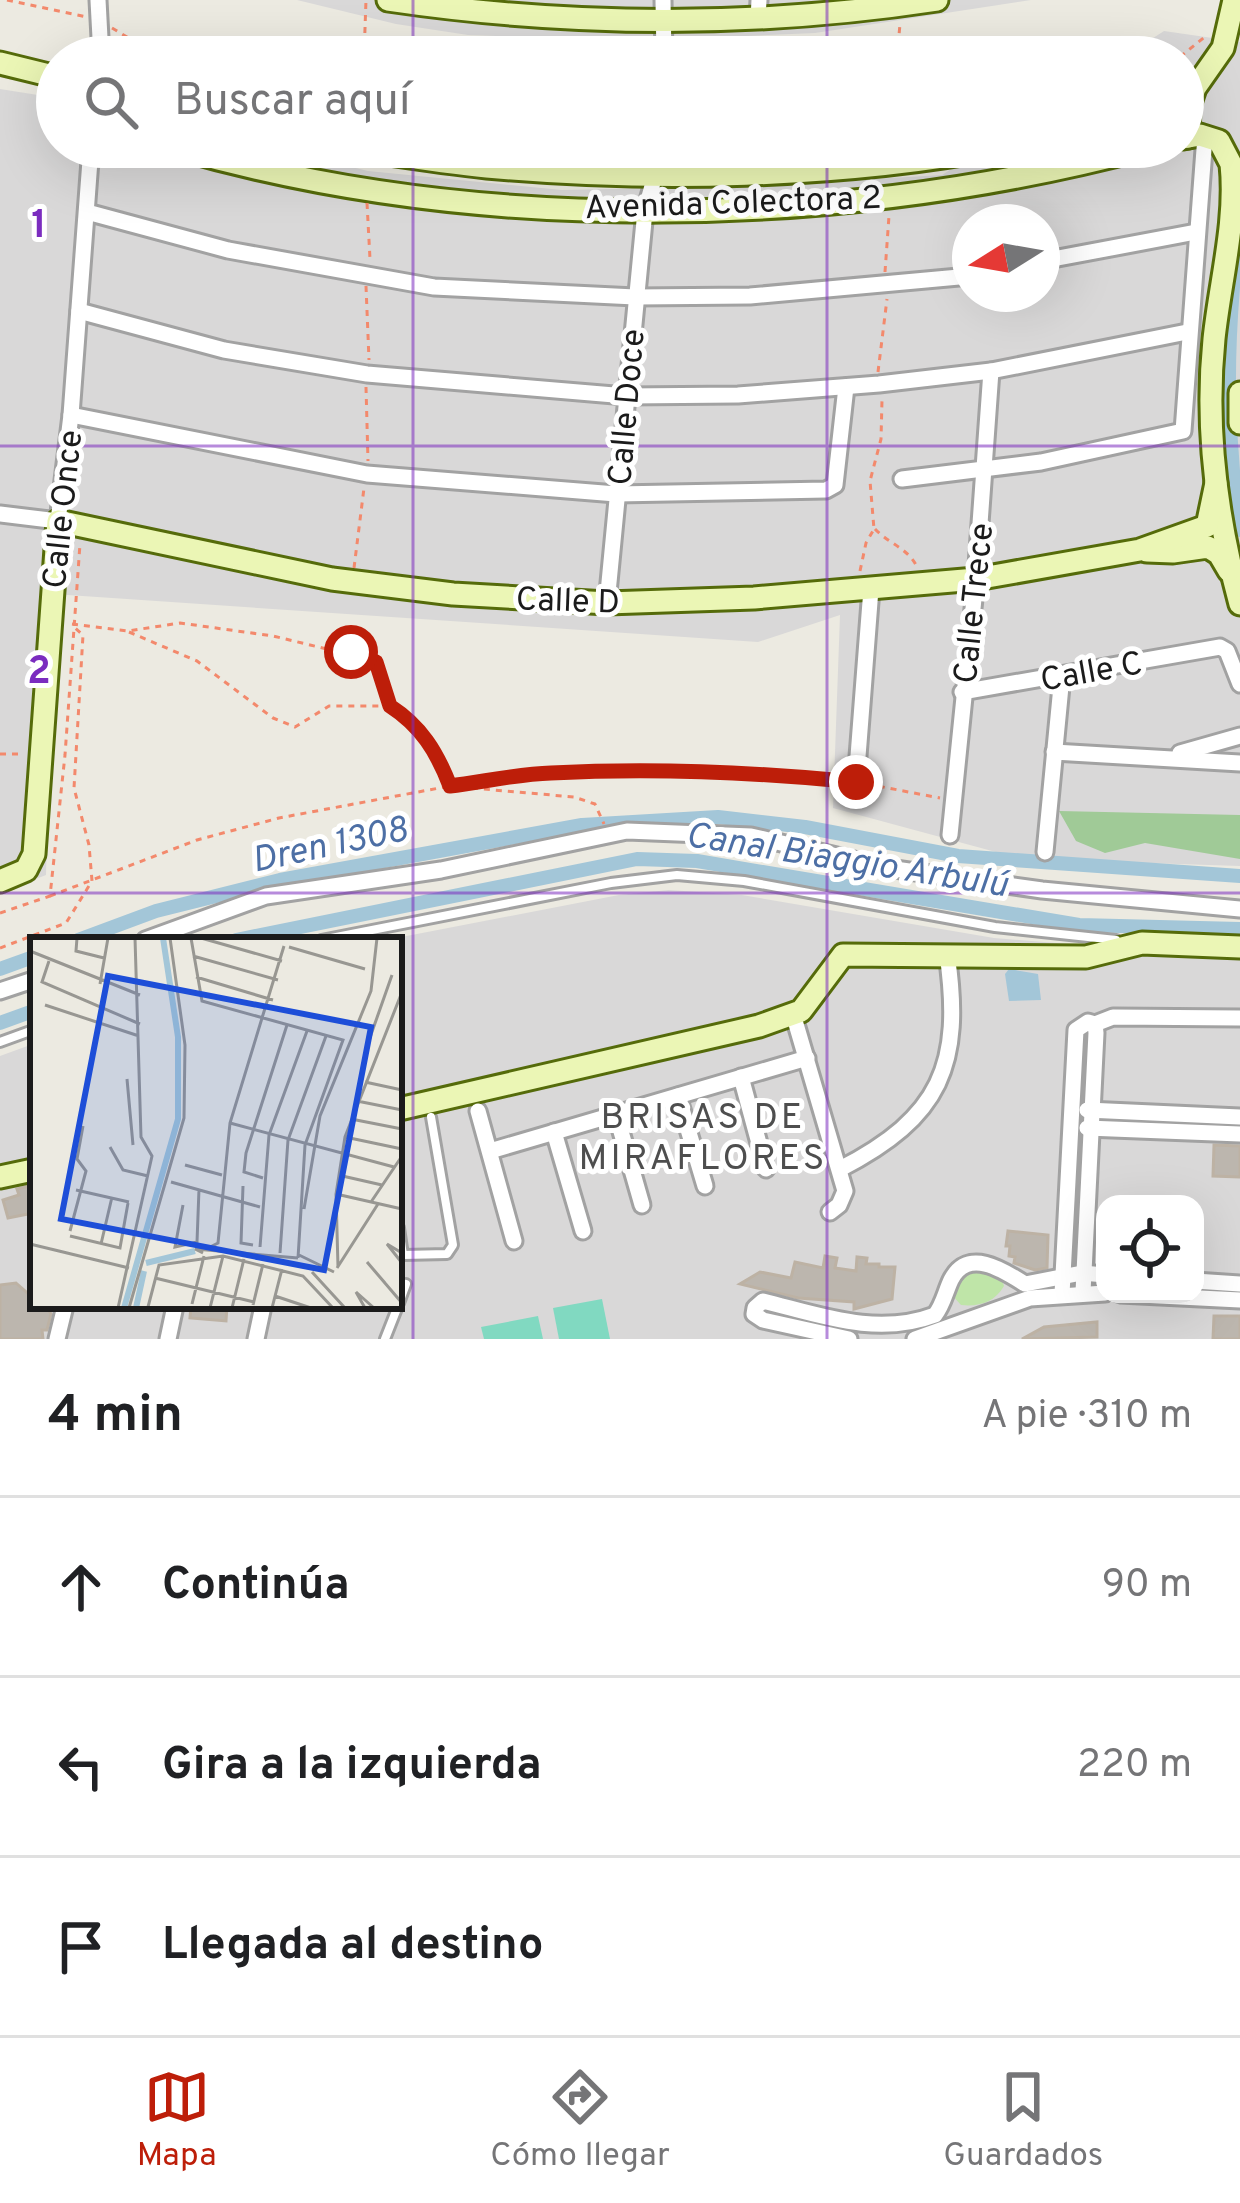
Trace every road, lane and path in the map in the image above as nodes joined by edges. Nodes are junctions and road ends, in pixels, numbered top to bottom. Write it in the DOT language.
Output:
graph roads {
  1 [pos="98,0"];
  2 [pos="366,0"];
  3 [pos="388,0"];
  4 [pos="937,0"];
  5 [pos="1234,0"];
  6 [pos="470,6"];
  7 [pos="856,6"];
  8 [pos="565,10"];
  9 [pos="759,10"];
  10 [pos="663,11"];
  11 [pos="900,24"];
  12 [pos="99,36"];
  13 [pos="365,36"];
  14 [pos="899,36"];
  15 [pos="1225,42"];
  16 [pos="0,63"];
  17 [pos="36,72"];
  18 [pos="1204,72"];
  19 [pos="1204,139"];
  20 [pos="90,168"];
  21 [pos="267,168"];
  22 [pos="513,168"];
  23 [pos="659,168"];
  24 [pos="813,168"];
  25 [pos="1049,168"];
  26 [pos="1193,168"];
  27 [pos="658,174"];
  28 [pos="645,211"];
  29 [pos="87,212"];
  30 [pos="1196,232"];
  31 [pos="1060,258"];
  32 [pos="952,278"];
  33 [pos="635,297"];
  34 [pos="80,311"];
  35 [pos="1187,332"];
  36 [pos="991,371"];
  37 [pos="846,387"];
  38 [pos="1240,393"];
  39 [pos="626,396"];
  40 [pos="71,415"];
  41 [pos="1240,423"];
  42 [pos="986,469"];
  43 [pos="902,479"];
  44 [pos="1216,483"];
  45 [pos="616,494"];
  46 [pos="0,514"];
  47 [pos="58,521"];
  48 [pos="82,529"];
  49 [pos="874,529"];
  50 [pos="1140,550"];
  51 [pos="976,579"];
  52 [pos="1234,581"];
  53 [pos="917,585"];
  54 [pos="871,589"];
  55 [pos="607,603"];
  56 [pos="1240,604"];
  57 [pos="72,624"];
  58 [pos="128,632"];
  59 [pos="1062,676"];
  60 [pos="1240,683"];
  61 [pos="962,692"];
  62 [pos="390,706"];
  63 [pos="1235,737"];
  64 [pos="1054,752"];
  65 [pos="1166,757"];
  66 [pos="1236,763"];
  67 [pos="856,782"];
  68 [pos="450,786"];
  69 [pos="953,801"];
  70 [pos="600,815"];
  71 [pos="950,835"];
  72 [pos="1045,852"];
  73 [pos="0,881"];
  74 [pos="92,881"];
  75 [pos="50,896"];
  76 [pos="1240,909"];
  77 [pos="0,914"];
  78 [pos="153,937"];
  79 [pos="337,937"];
  80 [pos="1142,943"];
  81 [pos="1240,947"];
  82 [pos="0,948"];
  83 [pos="947,954"];
  84 [pos="30,981"];
  85 [pos="0,991"];
  86 [pos="1240,1018"];
  87 [pos="796,1024"];
  88 [pos="1095,1024"];
  89 [pos="30,1031"];
  90 [pos="0,1042"];
  91 [pos="807,1058"];
  92 [pos="742,1077"];
  93 [pos="678,1096"];
  94 [pos="402,1109"];
  95 [pos="430,1110"];
  96 [pos="1073,1110"];
  97 [pos="1093,1110"];
  98 [pos="478,1111"];
  99 [pos="616,1114"];
  100 [pos="1240,1117"];
  101 [pos="1072,1128"];
  102 [pos="1092,1129"];
  103 [pos="554,1132"];
  104 [pos="1240,1135"];
  105 [pos="490,1151"];
  106 [pos="766,1169"];
  107 [pos="839,1169"];
  108 [pos="30,1171"];
  109 [pos="0,1178"];
  110 [pos="705,1186"];
  111 [pos="642,1205"];
  112 [pos="830,1212"];
  113 [pos="583,1231"];
  114 [pos="514,1240"];
  115 [pos="402,1248"];
  116 [pos="1082,1273"];
  117 [pos="1008,1274"];
  118 [pos="1096,1274"];
  119 [pos="1204,1281"];
  120 [pos="1240,1283"];
  121 [pos="406,1284"];
  122 [pos="1063,1286"];
  123 [pos="1083,1292"];
  124 [pos="946,1293"];
  125 [pos="1096,1293"];
  126 [pos="402,1294"];
  127 [pos="1204,1298"];
  128 [pos="1240,1300"];
  129 [pos="1004,1308"];
  130 [pos="64,1309"];
  131 [pos="174,1309"];
  132 [pos="262,1309"];
  133 [pos="396,1309"];
  134 [pos="984,1315"];
  135 [pos="58,1339"];
  136 [pos="168,1339"];
  137 [pos="256,1339"];
  138 [pos="385,1339"];
  139 [pos="849,1339"];
  140 [pos="915,1339"];
  1 -- 12 [label="street"];
  2 -- 13 [label="path"];
  3 -- 6 [label="street"];
  4 -- 7 [label="street"];
  5 -- 15 [label="street"];
  6 -- 8 [label="street"];
  7 -- 9 [label="street"];
  8 -- 10 [label="street"];
  9 -- 10 [label="street"];
  11 -- 14 [label="path"];
  15 -- 18 [label="street"];
  16 -- 17 [label="street"];
  19 -- 44 [label="street"];
  20 -- 29 [label="street, Calle Once"];
  21 -- 28 [label="street, Avenida Colectora 2"];
  22 -- 27 [label="street, Avenida Colectora 2"];
  23 -- 27 [label="street, Calle Doce"];
  24 -- 27 [label="street, Avenida Colectora 2"];
  25 -- 28 [label="street, Avenida Colectora 2"];
  26 -- 30 [label="street"];
  27 -- 28 [label="street, Calle Doce"];
  28 -- 33 [label="street, Calle Doce"];
  29 -- 33 [label="street"];
  29 -- 34 [label="street, Calle Once"];
  30 -- 31 [label="street"];
  30 -- 35 [label="street"];
  32 -- 33 [label="street"];
  33 -- 39 [label="street, Calle Doce"];
  34 -- 39 [label="street"];
  34 -- 40 [label="street, Calle Once"];
  35 -- 36 [label="street"];
  35 -- 42 [label="street"];
  36 -- 37 [label="street"];
  36 -- 42 [label="street, Calle Trece"];
  37 -- 39 [label="street"];
  37 -- 45 [label="street"];
  38 -- 41 [label="street"];
  39 -- 45 [label="street, Calle Doce"];
  40 -- 45 [label="street"];
  40 -- 47 [label="street, Calle Once"];
  42 -- 43 [label="street"];
  42 -- 51 [label="street, Calle Trece"];
  44 -- 50 [label="street, Calle D"];
  44 -- 52 [label="street"];
  45 -- 55 [label="street, Calle Doce"];
  46 -- 47 [label="street, Calle D"];
  47 -- 48 [label="street, Calle D"];
  47 -- 73 [label="street, Calle Once"];
  48 -- 55 [label="street, Calle D"];
  48 -- 57 [label="path"];
  49 -- 53 [label="path"];
  50 -- 51 [label="street, Calle D"];
  50 -- 52 [label="street, Calle D"];
  51 -- 53 [label="street, Calle D"];
  51 -- 61 [label="street, Calle Trece"];
  52 -- 56 [label="street"];
  53 -- 54 [label="street, Calle D"];
  54 -- 55 [label="street, Calle D"];
  54 -- 67 [label="street"];
  57 -- 58 [label="path"];
  57 -- 74 [label="path"];
  57 -- 75 [label="path"];
  58 -- 62 [label="path"];
  58 -- 62 [label="path"];
  59 -- 60 [label="street, Calle C"];
  59 -- 61 [label="street, Calle C"];
  59 -- 64 [label="street"];
  61 -- 69 [label="street, Calle Trece"];
  62 -- 68 [label="path"];
  63 -- 65 [label="street"];
  63 -- 66 [label="street"];
  64 -- 65 [label="street"];
  64 -- 72 [label="street"];
  65 -- 66 [label="street"];
  67 -- 68 [label="path"];
  67 -- 69 [label="path"];
  68 -- 70 [label="path"];
  68 -- 74 [label="path"];
  69 -- 71 [label="street, Calle Trece"];
  74 -- 75 [label="path"];
  74 -- 82 [label="path"];
  75 -- 77 [label="path"];
  76 -- 78 [label="street"];
  79 -- 80 [label="lane"];
  80 -- 81 [label="street"];
  80 -- 83 [label="street"];
  83 -- 95 [label="street"];
  83 -- 107 [label="street"];
  84 -- 85 [label="street"];
  86 -- 88 [label="street"];
  87 -- 91 [label="street"];
  88 -- 96 [label="street"];
  88 -- 97 [label="street"];
  89 -- 90 [label="lane"];
  91 -- 92 [label="street"];
  91 -- 107 [label="street"];
  92 -- 93 [label="street"];
  92 -- 106 [label="street"];
  93 -- 99 [label="street"];
  93 -- 110 [label="street"];
  94 -- 95 [label="street"];
  95 -- 115 [label="lane"];
  96 -- 97 [label="street"];
  96 -- 101 [label="street"];
  97 -- 100 [label="street"];
  97 -- 102 [label="street"];
  98 -- 105 [label="street"];
  99 -- 103 [label="street"];
  99 -- 111 [label="street"];
  101 -- 102 [label="street"];
  101 -- 122 [label="street"];
  102 -- 104 [label="street"];
  102 -- 116 [label="street"];
  103 -- 105 [label="street"];
  103 -- 113 [label="street"];
  105 -- 114 [label="street"];
  107 -- 112 [label="street"];
  108 -- 109 [label="street"];
  116 -- 118 [label="street"];
  116 -- 122 [label="street"];
  116 -- 123 [label="street"];
  117 -- 122 [label="street"];
  117 -- 124 [label="street"];
  117 -- 129 [label="street"];
  119 -- 120 [label="street"];
  121 -- 126 [label="lane"];
  122 -- 123 [label="street"];
  122 -- 129 [label="street"];
  123 -- 125 [label="street"];
  124 -- 134 [label="street"];
  124 -- 139 [label="street"];
  127 -- 128 [label="street"];
  129 -- 134 [label="street"];
  130 -- 135 [label="street"];
  131 -- 136 [label="street"];
  132 -- 137 [label="street"];
  133 -- 138 [label="lane"];
  134 -- 140 [label="street"];
}
